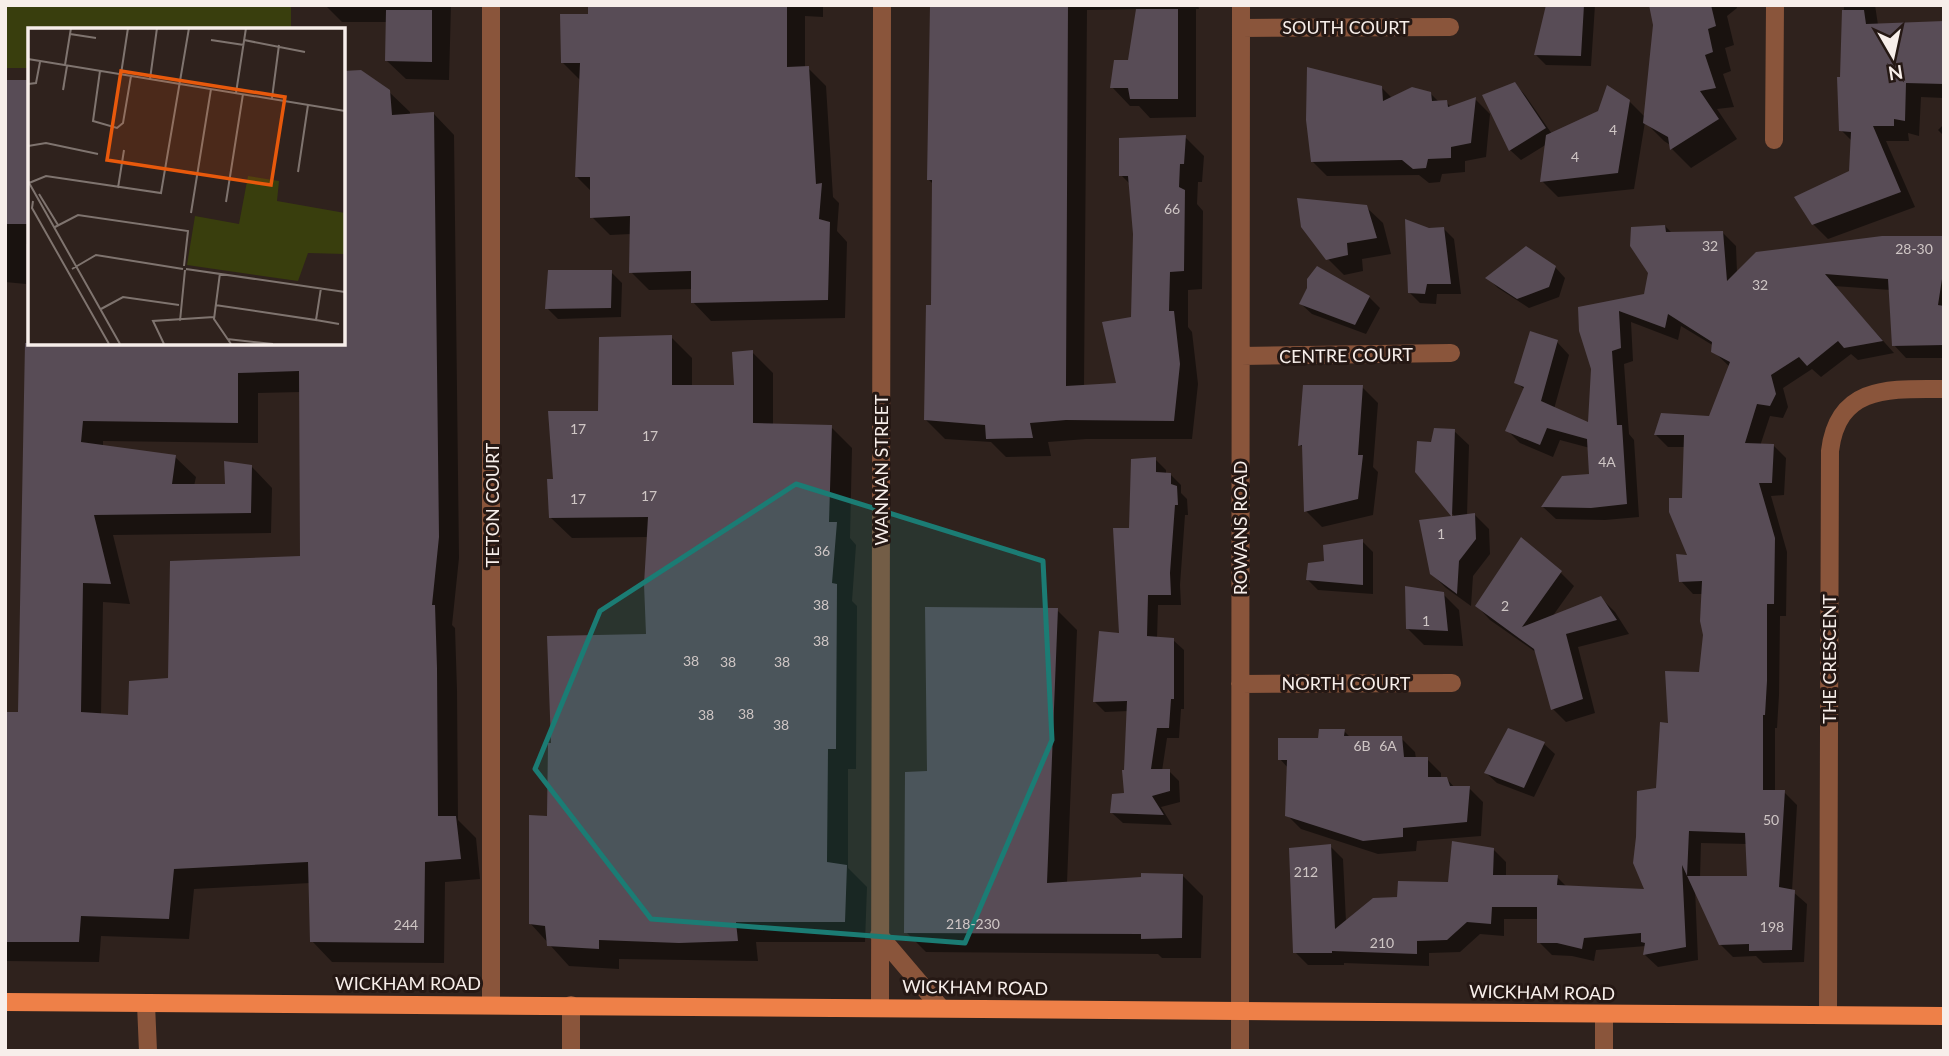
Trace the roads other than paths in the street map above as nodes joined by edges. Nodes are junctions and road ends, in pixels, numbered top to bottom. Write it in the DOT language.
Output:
graph roads {
  1 [pos="491,5"];
  2 [pos="882,5"];
  3 [pos="1241,5"];
  4 [pos="1774,5"];
  5 [pos="1450,27"];
  6 [pos="1241,28"];
  7 [pos="1774,141"];
  8 [pos="1451,354"];
  9 [pos="1241,356"];
  10 [pos="1944,389"];
  11 [pos="1452,683"];
  12 [pos="1240,684"];
  13 [pos="879,935"];
  14 [pos="5,1002"];
  15 [pos="146,1004"];
  16 [pos="491,1004"];
  17 [pos="571,1005"];
  18 [pos="880,1007"];
  19 [pos="941,1008"];
  20 [pos="1240,1010"];
  21 [pos="1604,1014"];
  22 [pos="1828,1015"];
  23 [pos="1944,1016"];
  24 [pos="148,1051"];
  25 [pos="571,1051"];
  26 [pos="1240,1051"];
  27 [pos="1604,1051"];
  1 -- 16 [label="street, TETON COURT"];
  2 -- 13 [label="street, WANNAN STREET"];
  3 -- 6 [label="street, ROWANS ROAD"];
  4 -- 7 [label="street"];
  5 -- 6 [label="street, SOUTH COURT"];
  6 -- 9 [label="street, ROWANS ROAD"];
  8 -- 9 [label="street, CENTRE COURT"];
  9 -- 12 [label="street, ROWANS ROAD"];
  10 -- 22 [label="street, THE CRESCENT"];
  11 -- 12 [label="street, NORTH COURT"];
  12 -- 20 [label="street, ROWANS ROAD"];
  13 -- 18 [label="street, WANNAN STREET"];
  13 -- 19 [label="street"];
  14 -- 15 [label="main road, WICKHAM ROAD"];
  15 -- 16 [label="main road, WICKHAM ROAD"];
  15 -- 24 [label="street"];
  16 -- 17 [label="main road, WICKHAM ROAD"];
  17 -- 18 [label="main road, WICKHAM ROAD"];
  17 -- 25 [label="street"];
  18 -- 19 [label="main road, WICKHAM ROAD"];
  19 -- 20 [label="main road, WICKHAM ROAD"];
  20 -- 21 [label="main road, WICKHAM ROAD"];
  20 -- 26 [label="street, ROWANS ROAD"];
  21 -- 22 [label="main road, WICKHAM ROAD"];
  21 -- 27 [label="street"];
  22 -- 23 [label="main road, WICKHAM ROAD"];
}
